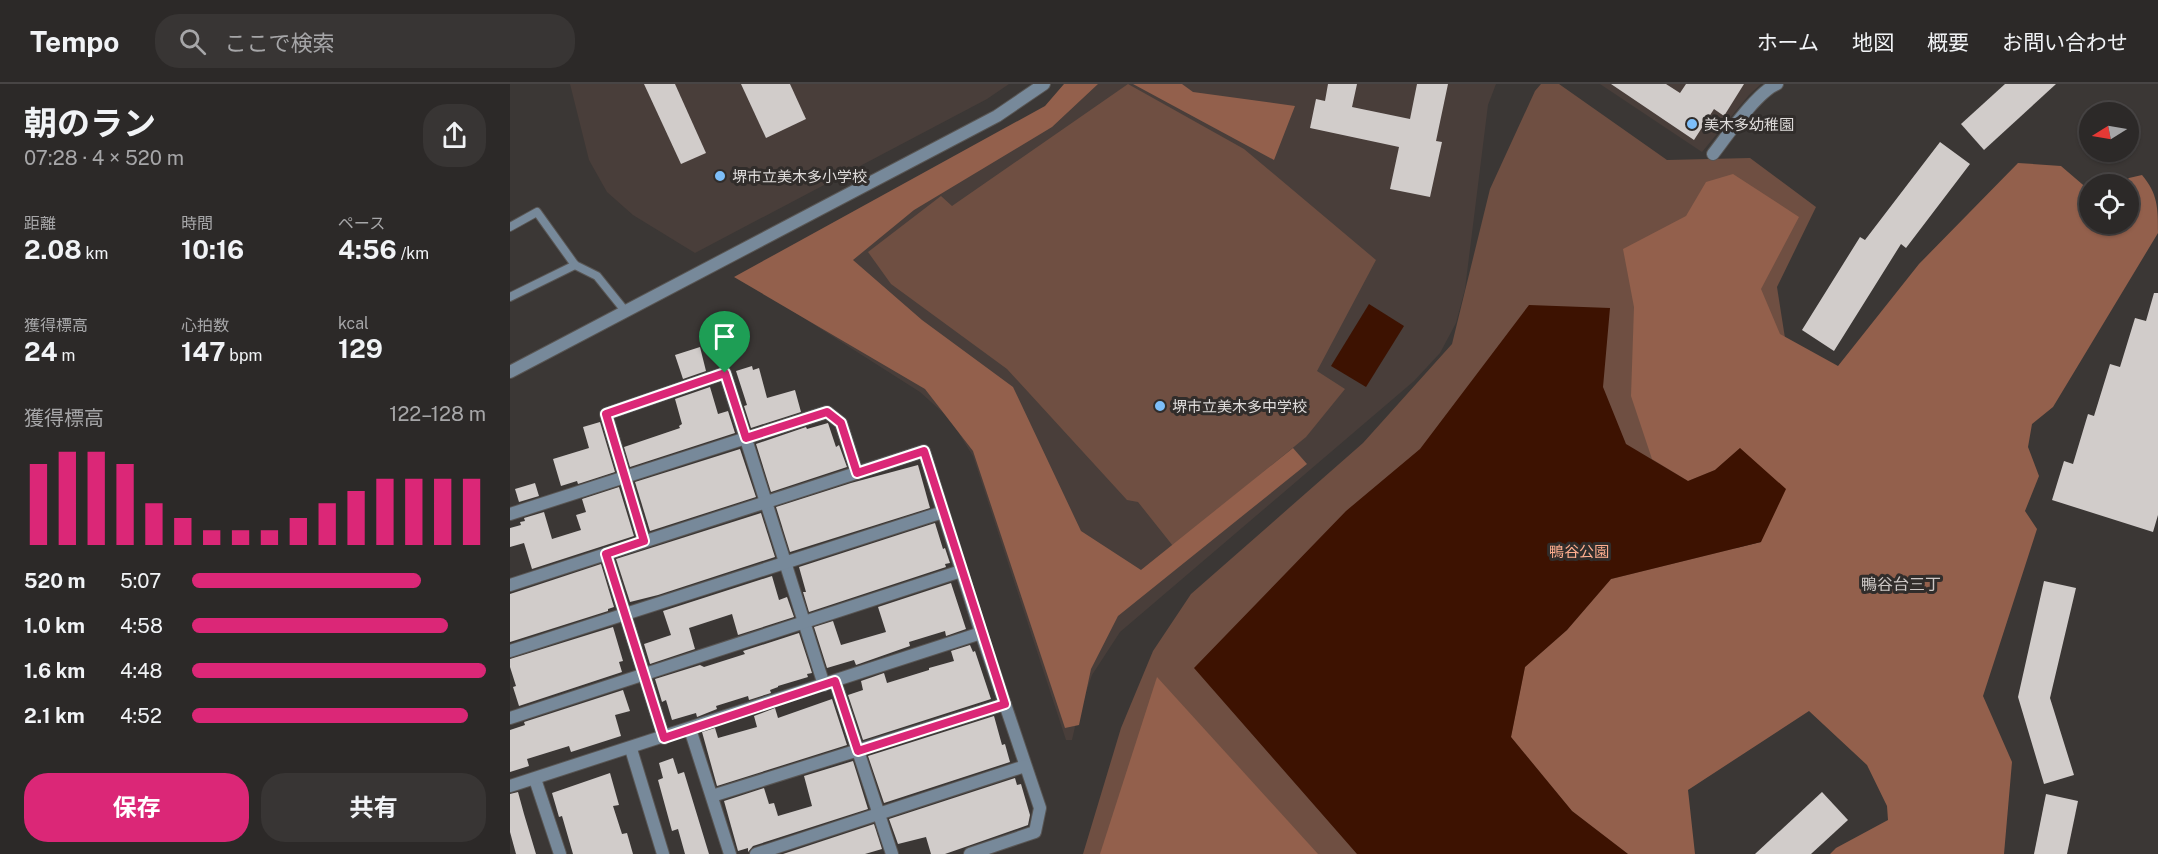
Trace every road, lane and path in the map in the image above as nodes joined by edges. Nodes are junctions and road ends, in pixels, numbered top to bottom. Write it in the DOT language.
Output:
graph roads {
  1 [pos="1044,84"];
  2 [pos="1777,84"];
  3 [pos="1713,154"];
  4 [pos="510,227"];
  5 [pos="575,266"];
  6 [pos="510,297"];
  7 [pos="626,312"];
  8 [pos="510,372"];
  9 [pos="746,438"];
  10 [pos="857,473"];
  11 [pos="624,476"];
  12 [pos="767,502"];
  13 [pos="943,512"];
  14 [pos="510,514"];
  15 [pos="644,541"];
  16 [pos="606,554"];
  17 [pos="785,562"];
  18 [pos="961,571"];
  19 [pos="510,585"];
  20 [pos="625,614"];
  21 [pos="804,621"];
  22 [pos="981,633"];
  23 [pos="510,651"];
  24 [pos="644,674"];
  25 [pos="829,683"];
  26 [pos="1005,704"];
  27 [pos="510,718"];
  28 [pos="690,729"];
  29 [pos="664,738"];
  30 [pos="631,748"];
  31 [pos="858,751"];
  32 [pos="1025,766"];
  33 [pos="535,778"];
  34 [pos="510,786"];
  35 [pos="712,796"];
  36 [pos="879,815"];
  37 [pos="560,854"];
  38 [pos="663,854"];
  39 [pos="730,854"];
  40 [pos="756,854"];
  41 [pos="892,854"];
  42 [pos="970,854"];
  1 -- 7 [label="street"];
  2 -- 3 [label="street"];
  4 -- 5 [label="lane"];
  5 -- 6 [label="lane"];
  5 -- 7 [label="lane"];
  7 -- 8 [label="street"];
  9 -- 10 [label="street"];
  9 -- 11 [label="street"];
  9 -- 11 [label="street"];
  9 -- 12 [label="street"];
  10 -- 12 [label="street"];
  10 -- 13 [label="street"];
  11 -- 14 [label="street"];
  11 -- 15 [label="street"];
  12 -- 15 [label="street"];
  12 -- 17 [label="street"];
  13 -- 17 [label="street"];
  13 -- 18 [label="street"];
  15 -- 16 [label="street"];
  16 -- 19 [label="street"];
  16 -- 20 [label="street"];
  17 -- 20 [label="street"];
  17 -- 21 [label="street"];
  18 -- 21 [label="street"];
  18 -- 22 [label="street"];
  20 -- 23 [label="street"];
  20 -- 24 [label="street"];
  21 -- 24 [label="street"];
  21 -- 25 [label="street"];
  22 -- 25 [label="street"];
  22 -- 26 [label="street"];
  24 -- 27 [label="street"];
  24 -- 29 [label="street"];
  25 -- 28 [label="street"];
  25 -- 31 [label="street"];
  26 -- 31 [label="street"];
  26 -- 32 [label="street"];
  28 -- 29 [label="street"];
  28 -- 35 [label="street"];
  29 -- 30 [label="street"];
  30 -- 33 [label="street"];
  30 -- 38 [label="street"];
  31 -- 35 [label="street"];
  31 -- 36 [label="street"];
  32 -- 36 [label="street"];
  32 -- 42 [label="street"];
  33 -- 34 [label="street"];
  33 -- 37 [label="street"];
  35 -- 39 [label="street"];
  36 -- 40 [label="street"];
  36 -- 41 [label="street"];
}
